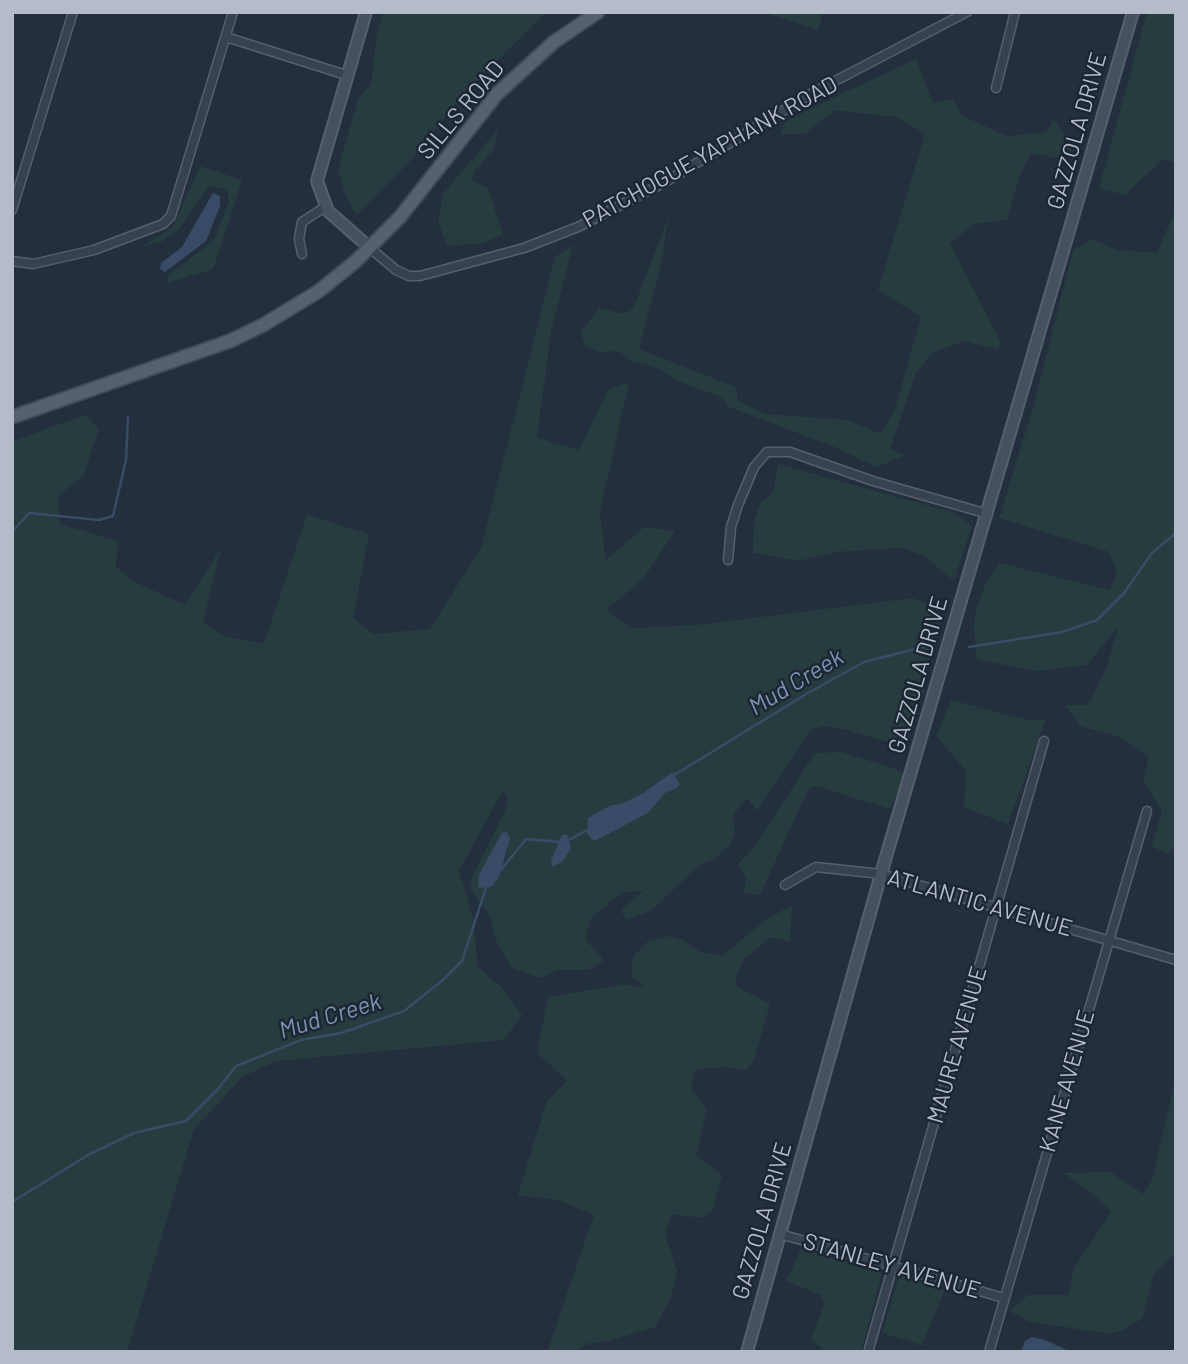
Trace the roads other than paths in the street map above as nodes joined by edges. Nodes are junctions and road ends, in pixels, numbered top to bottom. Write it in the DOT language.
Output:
graph roads {
  1 [pos="73,12"];
  2 [pos="233,12"];
  3 [pos="366,12"];
  4 [pos="598,12"];
  5 [pos="967,12"];
  6 [pos="1015,12"];
  7 [pos="1133,12"];
  8 [pos="226,37"];
  9 [pos="346,75"];
  10 [pos="996,88"];
  11 [pos="325,206"];
  12 [pos="12,210"];
  13 [pos="370,248"];
  14 [pos="302,254"];
  15 [pos="12,261"];
  16 [pos="12,417"];
  17 [pos="988,514"];
  18 [pos="728,560"];
  19 [pos="1044,741"];
  20 [pos="1146,811"];
  21 [pos="881,874"];
  22 [pos="785,885"];
  23 [pos="996,908"];
  24 [pos="1108,940"];
  25 [pos="1176,960"];
  26 [pos="780,1234"];
  27 [pos="894,1265"];
  28 [pos="1004,1298"];
  29 [pos="869,1349"];
  30 [pos="747,1352"];
  31 [pos="989,1352"];
  1 -- 12 [label="street"];
  2 -- 8 [label="street"];
  3 -- 9 [label="street"];
  4 -- 13 [label="main road, SILLS ROAD"];
  5 -- 13 [label="street, PATCHOGUE YAPHANK ROAD"];
  6 -- 10 [label="street"];
  7 -- 17 [label="street, GAZZOLA DRIVE"];
  8 -- 9 [label="street"];
  8 -- 15 [label="street"];
  9 -- 11 [label="street"];
  11 -- 13 [label="street"];
  11 -- 14 [label="street"];
  13 -- 16 [label="main road, SILLS ROAD"];
  17 -- 18 [label="street"];
  17 -- 21 [label="street, GAZZOLA DRIVE"];
  19 -- 23 [label="street, MAURE AVENUE"];
  20 -- 24 [label="street, KANE AVENUE"];
  21 -- 22 [label="street, ATLANTIC AVENUE"];
  21 -- 23 [label="street, ATLANTIC AVENUE"];
  21 -- 26 [label="street, GAZZOLA DRIVE"];
  23 -- 24 [label="street, ATLANTIC AVENUE"];
  23 -- 27 [label="street, MAURE AVENUE"];
  24 -- 25 [label="street, ATLANTIC AVENUE"];
  24 -- 28 [label="street, KANE AVENUE"];
  26 -- 27 [label="street, STANLEY AVENUE"];
  26 -- 30 [label="street, GAZZOLA DRIVE"];
  27 -- 28 [label="street, STANLEY AVENUE"];
  27 -- 29 [label="street, MAURE AVENUE"];
  28 -- 31 [label="street, KANE AVENUE"];
}
